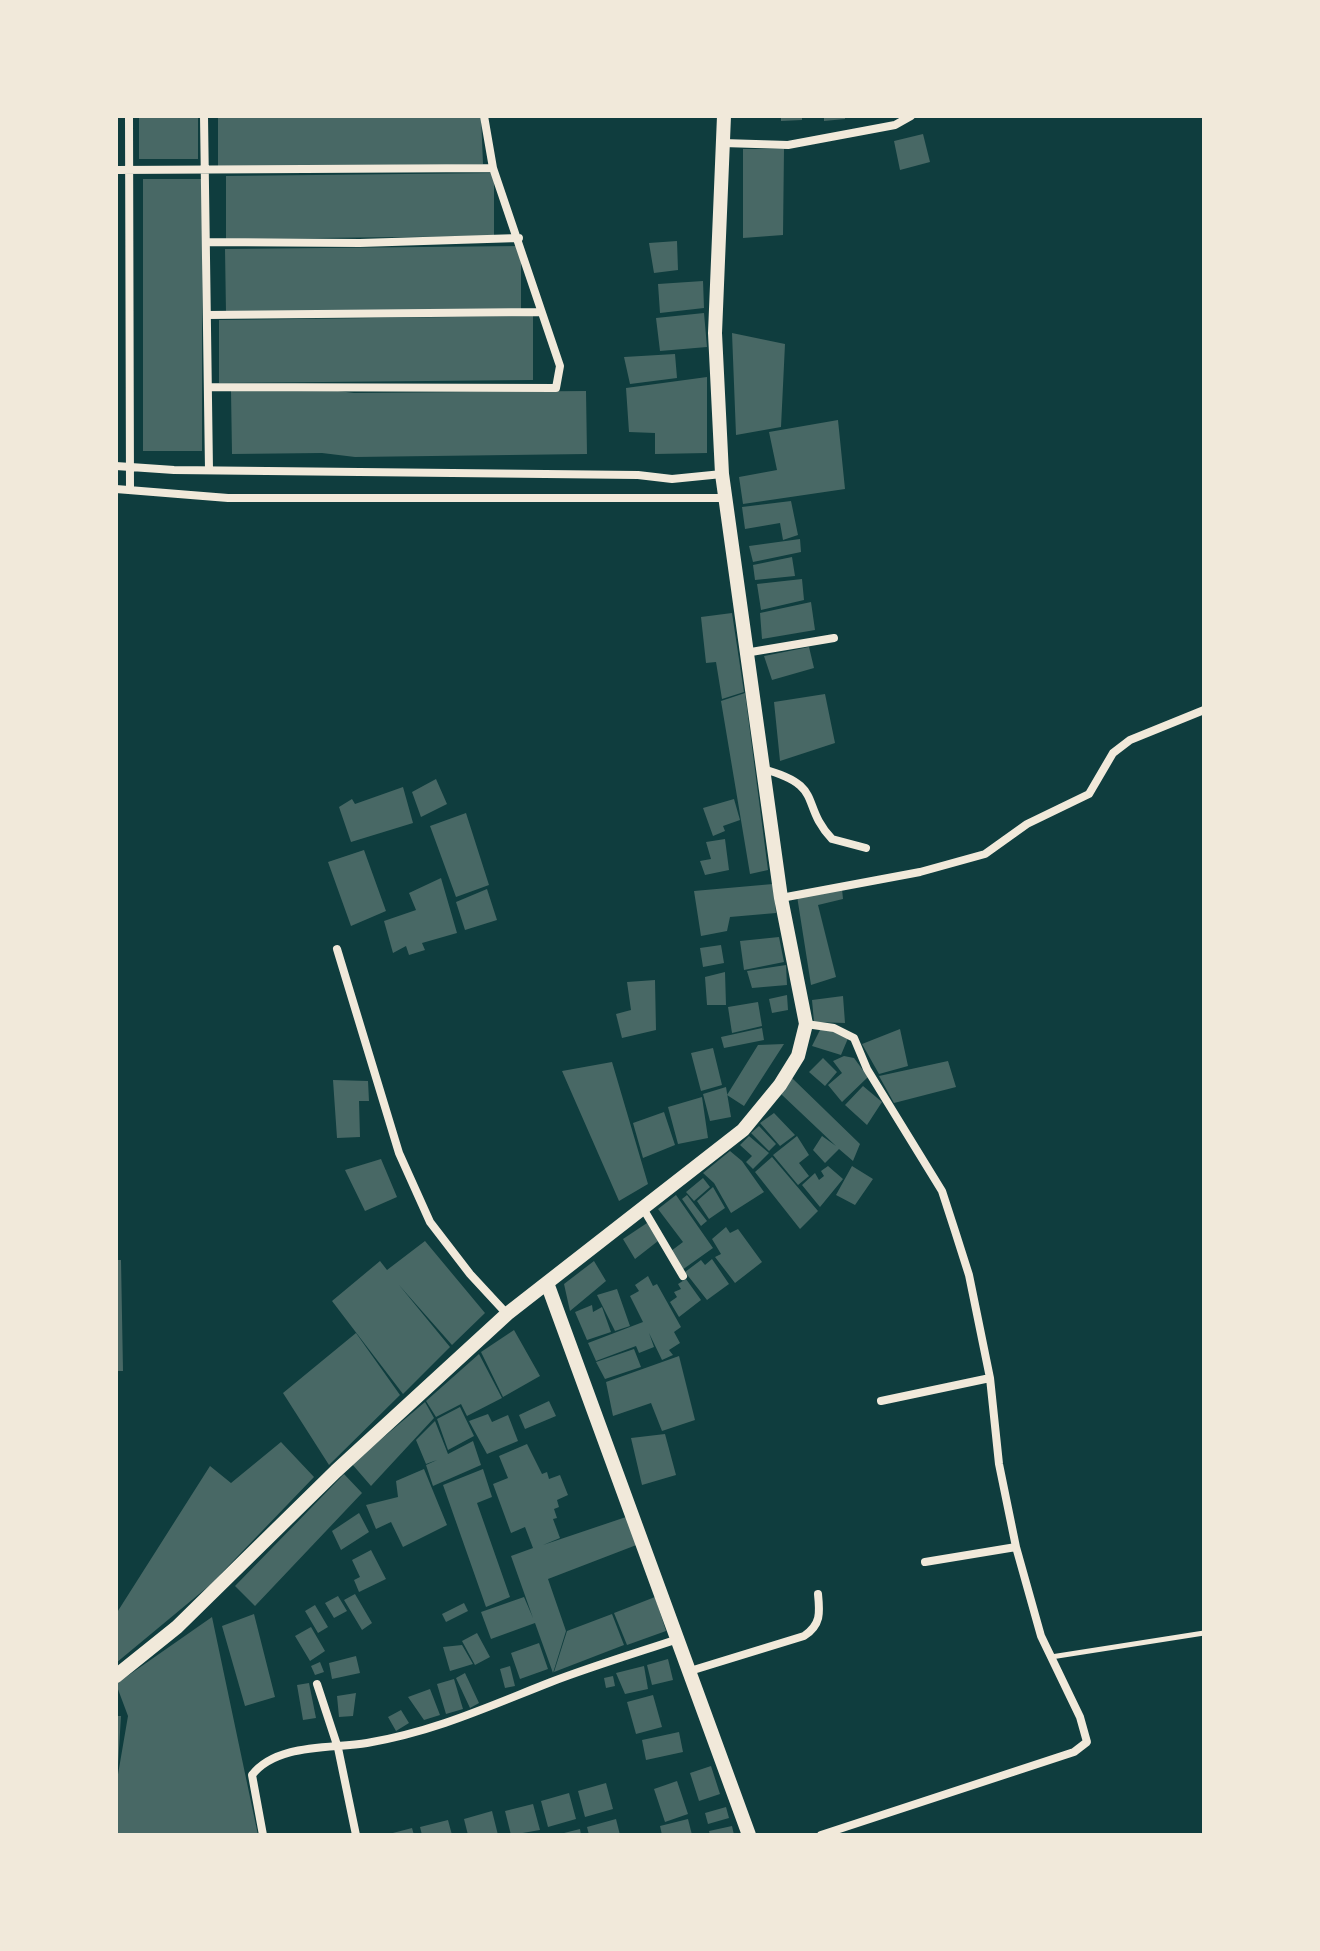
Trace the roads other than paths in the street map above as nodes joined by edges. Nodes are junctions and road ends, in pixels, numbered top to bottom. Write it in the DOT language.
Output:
graph roads {
  1 [pos="129,116"];
  2 [pos="204,116"];
  3 [pos="484,116"];
  4 [pos="724,116"];
  5 [pos="911,116"];
  6 [pos="723,143"];
  7 [pos="493,168"];
  8 [pos="116,170"];
  9 [pos="130,171"];
  10 [pos="203,171"];
  11 [pos="519,238"];
  12 [pos="207,242"];
  13 [pos="539,312"];
  14 [pos="207,315"];
  15 [pos="208,387"];
  16 [pos="116,466"];
  17 [pos="131,466"];
  18 [pos="209,470"];
  19 [pos="722,474"];
  20 [pos="116,489"];
  21 [pos="130,490"];
  22 [pos="724,498"];
  23 [pos="834,638"];
  24 [pos="745,653"];
  25 [pos="1204,710"];
  26 [pos="763,769"];
  27 [pos="866,848"];
  28 [pos="781,898"];
  29 [pos="337,949"];
  30 [pos="806,1024"];
  31 [pos="644,1210"];
  32 [pos="683,1276"];
  33 [pos="547,1283"];
  34 [pos="507,1314"];
  35 [pos="990,1378"];
  36 [pos="881,1401"];
  37 [pos="1016,1547"];
  38 [pos="925,1562"];
  39 [pos="818,1594"];
  40 [pos="1204,1633"];
  41 [pos="679,1638"];
  42 [pos="1050,1657"];
  43 [pos="690,1671"];
  44 [pos="116,1676"];
  45 [pos="317,1684"];
  46 [pos="338,1748"];
  47 [pos="263,1835"];
  48 [pos="356,1835"];
  49 [pos="749,1835"];
  50 [pos="821,1835"];
  1 -- 9 [label="street"];
  2 -- 10 [label="street"];
  3 -- 7 [label="street"];
  4 -- 6 [label="main road"];
  5 -- 6 [label="street"];
  6 -- 19 [label="main road"];
  7 -- 10 [label="street"];
  7 -- 11 [label="street"];
  8 -- 9 [label="street"];
  9 -- 10 [label="street"];
  9 -- 17 [label="street"];
  10 -- 12 [label="street"];
  11 -- 12 [label="street"];
  11 -- 13 [label="street"];
  12 -- 14 [label="street"];
  13 -- 14 [label="street"];
  13 -- 15 [label="street"];
  14 -- 15 [label="street"];
  15 -- 18 [label="street"];
  16 -- 17 [label="street"];
  17 -- 18 [label="street"];
  17 -- 21 [label="street"];
  18 -- 19 [label="street"];
  19 -- 22 [label="main road"];
  20 -- 21 [label="street"];
  21 -- 22 [label="street"];
  22 -- 24 [label="main road"];
  23 -- 24 [label="street"];
  24 -- 26 [label="main road"];
  25 -- 28 [label="street"];
  26 -- 27 [label="street"];
  26 -- 28 [label="main road"];
  28 -- 30 [label="main road"];
  29 -- 34 [label="street"];
  30 -- 31 [label="main road"];
  30 -- 35 [label="street"];
  31 -- 32 [label="street"];
  31 -- 33 [label="main road"];
  33 -- 34 [label="main road"];
  33 -- 41 [label="main road"];
  34 -- 44 [label="main road"];
  35 -- 36 [label="street"];
  35 -- 37 [label="street"];
  37 -- 38 [label="street"];
  37 -- 42 [label="street"];
  39 -- 43 [label="street"];
  40 -- 42 [label="lane"];
  41 -- 43 [label="main road"];
  41 -- 46 [label="street"];
  42 -- 50 [label="street"];
  43 -- 49 [label="main road"];
  45 -- 46 [label="street"];
  46 -- 47 [label="street"];
  46 -- 48 [label="street"];
}
